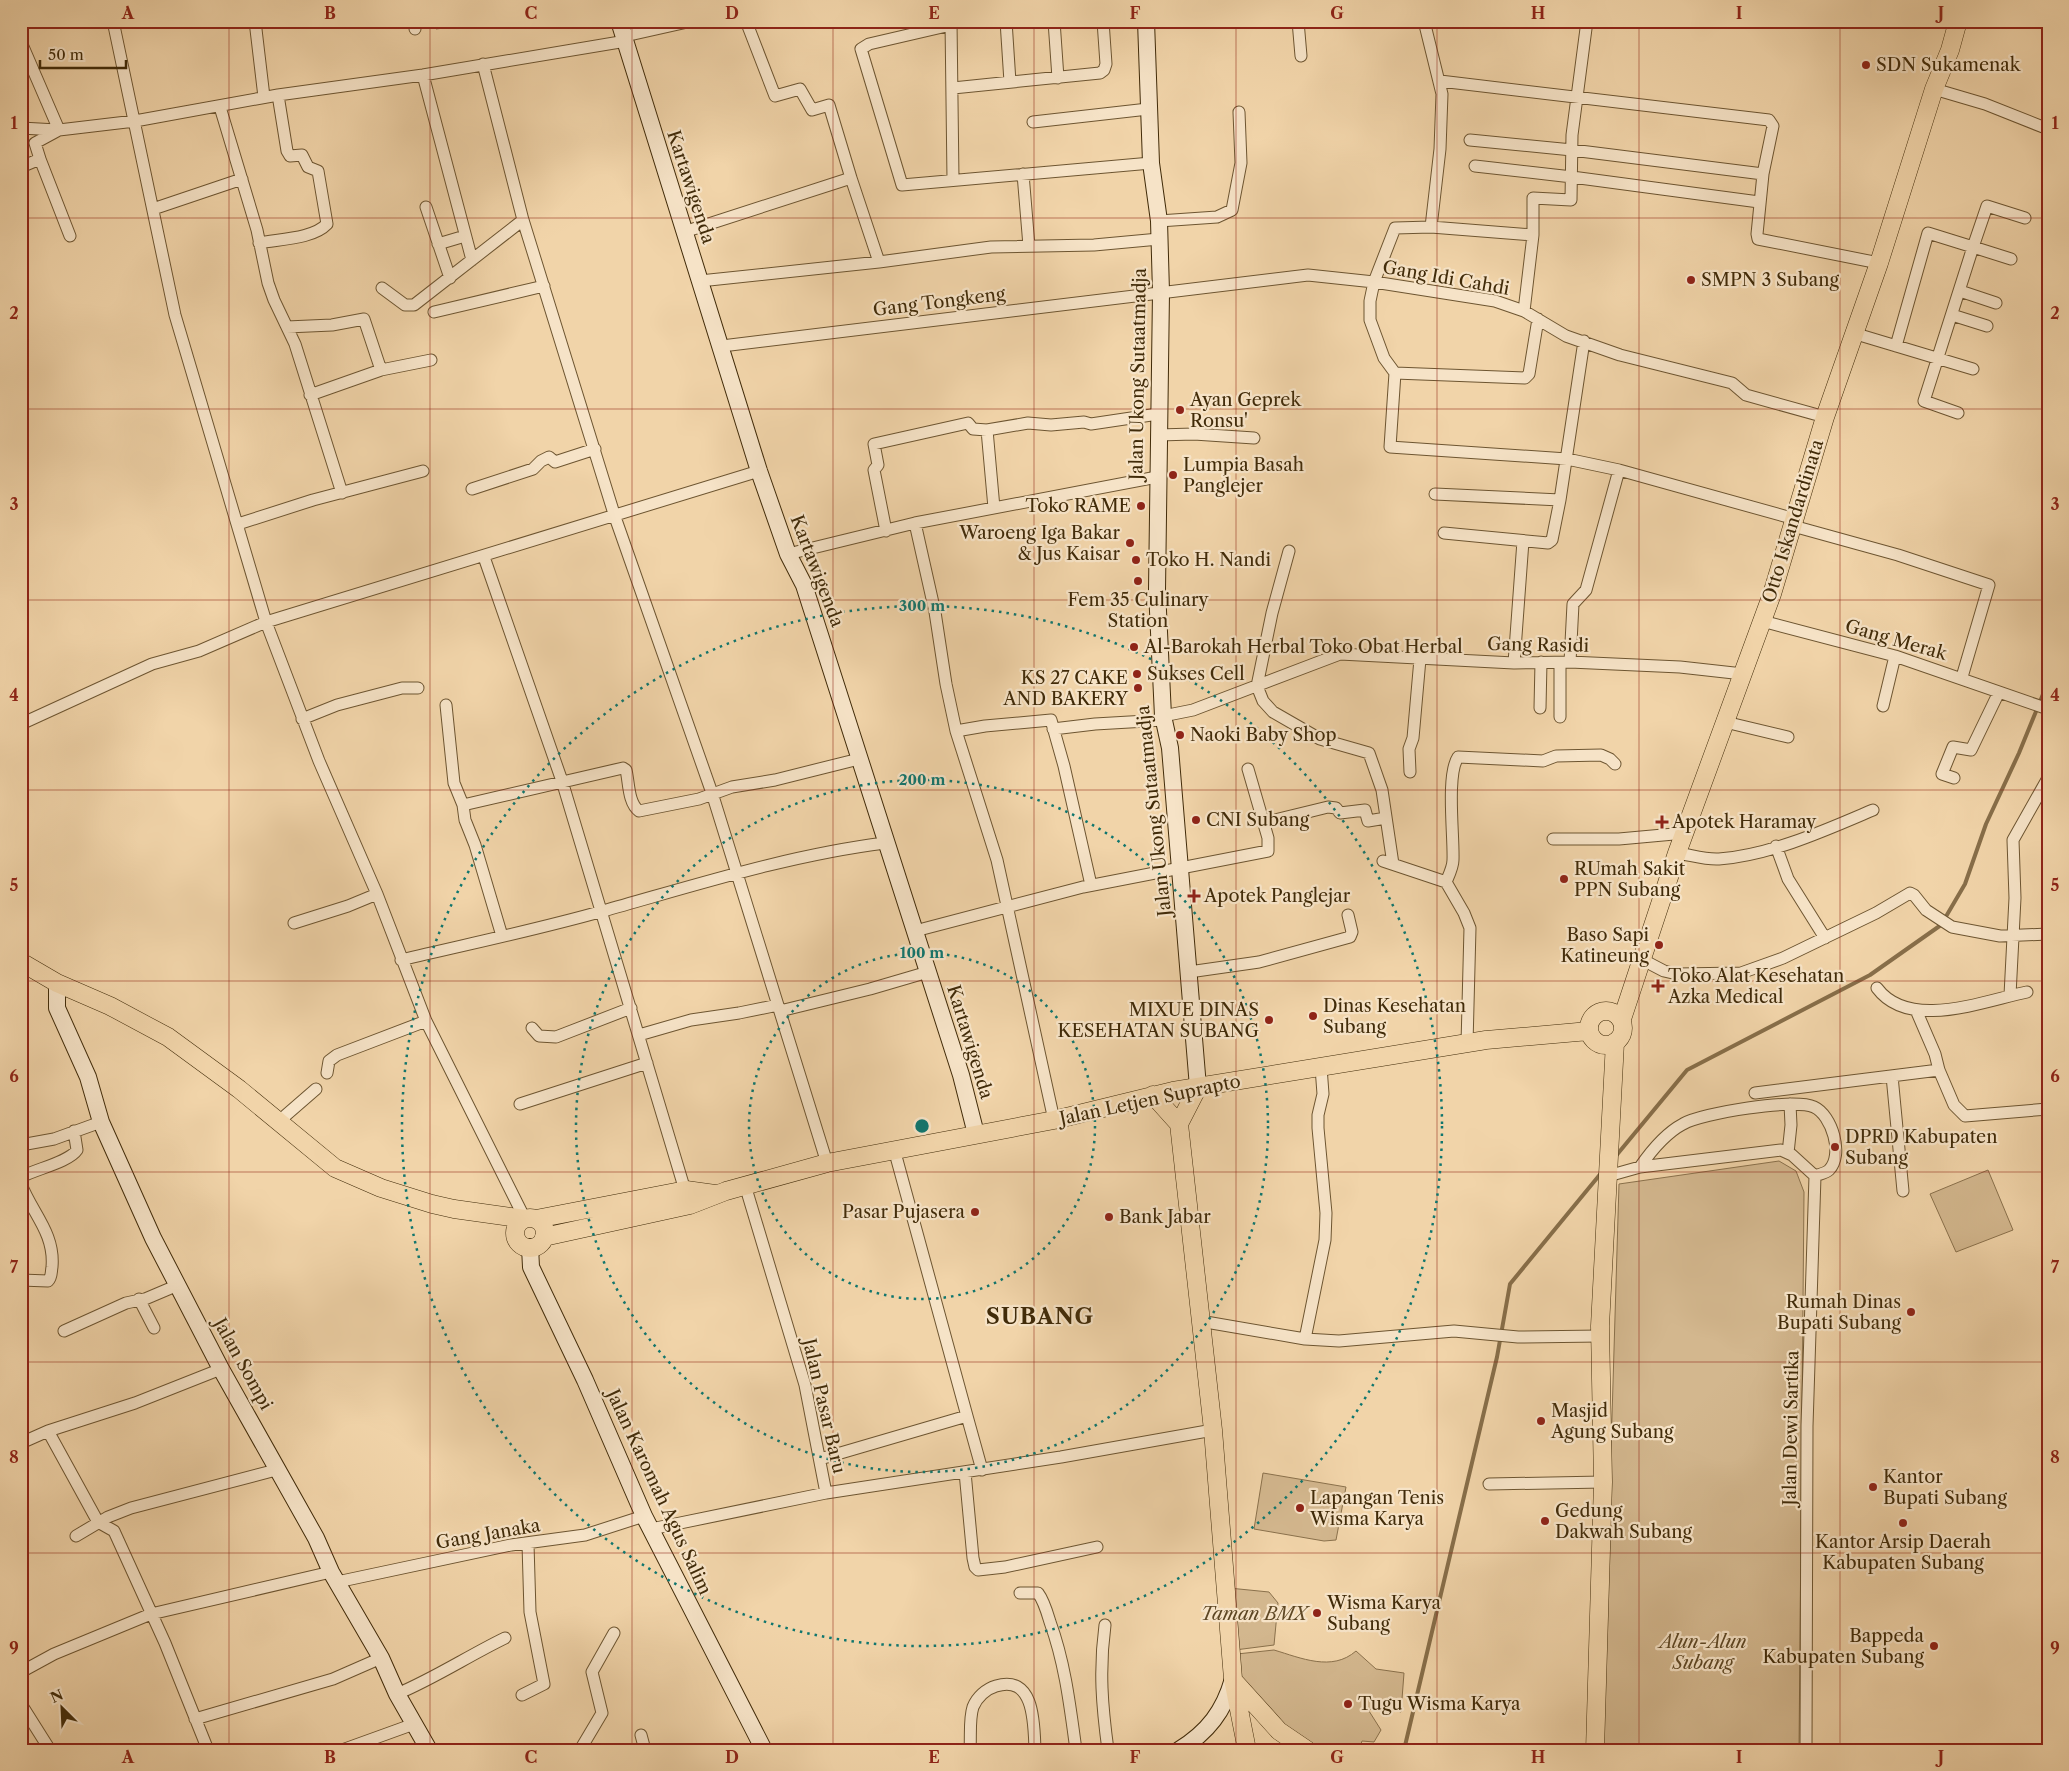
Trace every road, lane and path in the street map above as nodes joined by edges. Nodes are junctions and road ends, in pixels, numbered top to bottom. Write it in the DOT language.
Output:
graph roads {
  1 [pos="113,21"];
  2 [pos="255,21"];
  3 [pos="692,21"];
  4 [pos="746,21"];
  5 [pos="1006,21"];
  6 [pos="1054,21"];
  7 [pos="1102,21"];
  8 [pos="1146,21"];
  9 [pos="1298,21"];
  10 [pos="1424,21"];
  11 [pos="1587,21"];
  12 [pos="1955,22"];
  13 [pos="951,23"];
  14 [pos="623,33"];
  15 [pos="21,42"];
  16 [pos="1301,56"];
  17 [pos="483,64"];
  18 [pos="423,75"];
  19 [pos="1058,78"];
  20 [pos="1440,81"];
  21 [pos="1010,82"];
  22 [pos="952,88"];
  23 [pos="1934,89"];
  24 [pos="278,95"];
  25 [pos="264,97"];
  26 [pos="1576,97"];
  27 [pos="220,107"];
  28 [pos="1148,109"];
  29 [pos="1239,112"];
  30 [pos="135,121"];
  31 [pos="1033,122"];
  32 [pos="21,128"];
  33 [pos="2048,129"];
  34 [pos="59,130"];
  35 [pos="1470,140"];
  36 [pos="1572,150"];
  37 [pos="40,159"];
  38 [pos="1151,163"];
  39 [pos="21,166"];
  40 [pos="1475,166"];
  41 [pos="1023,174"];
  42 [pos="1763,174"];
  43 [pos="1572,177"];
  44 [pos="851,178"];
  45 [pos="242,179"];
  46 [pos="954,180"];
  47 [pos="1759,202"];
  48 [pos="426,207"];
  49 [pos="152,209"];
  50 [pos="2024,218"];
  51 [pos="524,220"];
  52 [pos="1159,221"];
  53 [pos="1431,228"];
  54 [pos="684,232"];
  55 [pos="1533,235"];
  56 [pos="70,236"];
  57 [pos="465,236"];
  58 [pos="1159,239"];
  59 [pos="259,243"];
  60 [pos="438,244"];
  61 [pos="1029,246"];
  62 [pos="1973,247"];
  63 [pos="2011,259"];
  64 [pos="472,260"];
  65 [pos="879,262"];
  66 [pos="1879,263"];
  67 [pos="450,278"];
  68 [pos="700,281"];
  69 [pos="1374,282"];
  70 [pos="544,286"];
  71 [pos="382,288"];
  72 [pos="1960,291"];
  73 [pos="1161,292"];
  74 [pos="1996,303"];
  75 [pos="1524,311"];
  76 [pos="434,312"];
  77 [pos="1952,315"];
  78 [pos="1538,319"];
  79 [pos="1987,326"];
  80 [pos="288,327"];
  81 [pos="1853,333"];
  82 [pos="1584,341"];
  83 [pos="722,346"];
  84 [pos="1896,346"];
  85 [pos="1938,358"];
  86 [pos="430,360"];
  87 [pos="1973,369"];
  88 [pos="381,370"];
  89 [pos="1395,373"];
  90 [pos="310,395"];
  91 [pos="1958,413"];
  92 [pos="1158,414"];
  93 [pos="1825,416"];
  94 [pos="987,430"];
  95 [pos="1158,435"];
  96 [pos="1254,438"];
  97 [pos="595,449"];
  98 [pos="1567,459"];
  99 [pos="1619,470"];
  100 [pos="423,471"];
  101 [pos="759,471"];
  102 [pos="1157,477"];
  103 [pos="472,489"];
  104 [pos="342,493"];
  105 [pos="1435,494"];
  106 [pos="1560,500"];
  107 [pos="994,508"];
  108 [pos="615,517"];
  109 [pos="1794,522"];
  110 [pos="915,523"];
  111 [pos="238,524"];
  112 [pos="886,531"];
  113 [pos="1444,533"];
  114 [pos="1523,542"];
  115 [pos="1289,551"];
  116 [pos="788,554"];
  117 [pos="484,556"];
  118 [pos="1762,621"];
  119 [pos="266,622"];
  120 [pos="1895,656"];
  121 [pos="1420,658"];
  122 [pos="1541,662"];
  123 [pos="1565,662"];
  124 [pos="1514,663"];
  125 [pos="1743,674"];
  126 [pos="1962,677"];
  127 [pos="1257,686"];
  128 [pos="418,688"];
  129 [pos="2000,692"];
  130 [pos="446,705"];
  131 [pos="1883,706"];
  132 [pos="1540,708"];
  133 [pos="2048,709"];
  134 [pos="1560,717"];
  135 [pos="1163,718"];
  136 [pos="302,719"];
  137 [pos="1725,722"];
  138 [pos="21,724"];
  139 [pos="1053,729"];
  140 [pos="956,732"];
  141 [pos="1788,737"];
  142 [pos="859,758"];
  143 [pos="1615,764"];
  144 [pos="1248,769"];
  145 [pos="1410,772"];
  146 [pos="1954,778"];
  147 [pos="2048,778"];
  148 [pos="562,781"];
  149 [pos="712,793"];
  150 [pos="463,805"];
  151 [pos="1873,810"];
  152 [pos="1386,818"];
  153 [pos="1263,823"];
  154 [pos="1685,833"];
  155 [pos="1553,839"];
  156 [pos="885,843"];
  157 [pos="1776,846"];
  158 [pos="1677,853"];
  159 [pos="1180,868"];
  160 [pos="737,872"];
  161 [pos="1446,882"];
  162 [pos="1091,885"];
  163 [pos="377,894"];
  164 [pos="1007,906"];
  165 [pos="602,912"];
  166 [pos="1348,915"];
  167 [pos="294,923"];
  168 [pos="915,931"];
  169 [pos="2048,934"];
  170 [pos="502,936"];
  171 [pos="2012,936"];
  172 [pos="1825,938"];
  173 [pos="1641,959"];
  174 [pos="401,960"];
  175 [pos="21,962"];
  176 [pos="928,972"];
  177 [pos="1189,972"];
  178 [pos="1877,988"];
  179 [pos="2027,992"];
  180 [pos="57,995"];
  181 [pos="2010,995"];
  182 [pos="631,1008"];
  183 [pos="779,1008"];
  184 [pos="1916,1010"];
  185 [pos="1622,1019"];
  186 [pos="426,1021"];
  187 [pos="532,1028"];
  188 [pos="1589,1031"];
  189 [pos="639,1035"];
  190 [pos="1615,1042"];
  191 [pos="1467,1044"];
  192 [pos="647,1063"];
  193 [pos="1321,1067"];
  194 [pos="1939,1070"];
  195 [pos="327,1073"];
  196 [pos="1892,1076"];
  197 [pos="1198,1087"];
  198 [pos="316,1089"];
  199 [pos="1755,1093"];
  200 [pos="1153,1095"];
  201 [pos="520,1104"];
  202 [pos="1790,1104"];
  203 [pos="2048,1108"];
  204 [pos="1054,1120"];
  205 [pos="101,1122"];
  206 [pos="278,1122"];
  207 [pos="1179,1124"];
  208 [pos="74,1132"];
  209 [pos="976,1134"];
  210 [pos="21,1145"];
  211 [pos="894,1149"];
  212 [pos="1788,1152"];
  213 [pos="827,1163"];
  214 [pos="1640,1167"];
  215 [pos="1608,1176"];
  216 [pos="1816,1176"];
  217 [pos="21,1177"];
  218 [pos="21,1184"];
  219 [pos="745,1185"];
  220 [pos="1903,1191"];
  221 [pos="688,1198"];
  222 [pos="473,1212"];
  223 [pos="530,1219"];
  224 [pos="530,1241"];
  225 [pos="21,1280"];
  226 [pos="178,1285"];
  227 [pos="139,1299"];
  228 [pos="1200,1321"];
  229 [pos="154,1328"];
  230 [pos="64,1332"];
  231 [pos="1600,1336"];
  232 [pos="1305,1339"];
  233 [pos="221,1369"];
  234 [pos="967,1416"];
  235 [pos="1213,1430"];
  236 [pos="48,1431"];
  237 [pos="21,1442"];
  238 [pos="820,1459"];
  239 [pos="276,1470"];
  240 [pos="982,1470"];
  241 [pos="965,1472"];
  242 [pos="1603,1482"];
  243 [pos="1490,1484"];
  244 [pos="826,1493"];
  245 [pos="98,1522"];
  246 [pos="647,1522"];
  247 [pos="76,1536"];
  248 [pos="528,1544"];
  249 [pos="1097,1547"];
  250 [pos="334,1577"];
  251 [pos="1020,1593"];
  252 [pos="151,1614"];
  253 [pos="1105,1626"];
  254 [pos="614,1633"];
  255 [pos="505,1638"];
  256 [pos="381,1658"];
  257 [pos="21,1672"];
  258 [pos="1233,1679"];
  259 [pos="397,1694"];
  260 [pos="522,1696"];
  261 [pos="21,1704"];
  262 [pos="195,1719"];
  263 [pos="414,1724"];
  264 [pos="641,1735"];
  265 [pos="50,1750"];
  266 [pos="208,1750"];
  267 [pos="342,1750"];
  268 [pos="429,1750"];
  269 [pos="580,1750"];
  270 [pos="645,1750"];
  271 [pos="764,1750"];
  272 [pos="970,1750"];
  273 [pos="1035,1750"];
  274 [pos="1076,1750"];
  275 [pos="1108,1750"];
  276 [pos="1179,1750"];
  277 [pos="1247,1750"];
  278 [pos="1307,1750"];
  279 [pos="1595,1750"];
  280 [pos="1806,1750"];
  1 -- 30 [label="street"];
  2 -- 25 [label="street"];
  3 -- 14 [label="street"];
  4 -- 44 [label="street"];
  5 -- 21 [label="street"];
  6 -- 19 [label="street"];
  7 -- 19 [label="street"];
  8 -- 28 [label="street, Jalan Ukong Sutaatmadja"];
  9 -- 16 [label="street"];
  10 -- 20 [label="street"];
  11 -- 26 [label="street"];
  12 -- 23 [label="main road, Otto Iskandardinata"];
  13 -- 22 [label="street"];
  13 -- 46 [label="street"];
  14 -- 17 [label="street"];
  14 -- 54 [label="street, Kartawigenda"];
  15 -- 34 [label="street"];
  17 -- 18 [label="street"];
  17 -- 51 [label="street"];
  18 -- 24 [label="street"];
  18 -- 57 [label="street"];
  19 -- 21 [label="street"];
  20 -- 26 [label="street"];
  20 -- 53 [label="street"];
  21 -- 22 [label="street"];
  22 -- 46 [label="street"];
  23 -- 33 [label="street"];
  23 -- 66 [label="main road, Otto Iskandardinata"];
  24 -- 25 [label="street"];
  24 -- 59 [label="street"];
  25 -- 27 [label="street"];
  26 -- 36 [label="street"];
  26 -- 42 [label="street"];
  27 -- 30 [label="street"];
  27 -- 45 [label="street"];
  28 -- 31 [label="street"];
  28 -- 38 [label="street, Jalan Ukong Sutaatmadja"];
  29 -- 52 [label="street"];
  30 -- 34 [label="street"];
  30 -- 49 [label="street"];
  32 -- 34 [label="street"];
  34 -- 37 [label="street"];
  35 -- 36 [label="street"];
  36 -- 42 [label="street"];
  36 -- 43 [label="street"];
  37 -- 39 [label="street"];
  37 -- 56 [label="street"];
  38 -- 41 [label="street"];
  38 -- 52 [label="street, Jalan Ukong Sutaatmadja"];
  40 -- 43 [label="street"];
  41 -- 46 [label="street"];
  41 -- 61 [label="street"];
  42 -- 47 [label="street"];
  43 -- 47 [label="street"];
  43 -- 55 [label="street"];
  44 -- 54 [label="street"];
  44 -- 65 [label="street"];
  45 -- 49 [label="street"];
  45 -- 59 [label="street"];
  47 -- 66 [label="street"];
  48 -- 60 [label="street"];
  49 -- 111 [label="street"];
  50 -- 62 [label="street"];
  51 -- 64 [label="street"];
  51 -- 70 [label="street"];
  52 -- 58 [label="street, Jalan Ukong Sutaatmadja"];
  53 -- 55 [label="street"];
  53 -- 69 [label="street"];
  54 -- 68 [label="street, Kartawigenda"];
  55 -- 75 [label="street"];
  57 -- 60 [label="street"];
  57 -- 64 [label="street"];
  58 -- 61 [label="street"];
  58 -- 73 [label="street, Jalan Ukong Sutaatmadja"];
  59 -- 80 [label="street"];
  60 -- 67 [label="street"];
  61 -- 65 [label="street"];
  62 -- 63 [label="street"];
  62 -- 72 [label="street"];
  62 -- 84 [label="street"];
  64 -- 67 [label="street"];
  65 -- 68 [label="street"];
  66 -- 81 [label="main road, Otto Iskandardinata"];
  67 -- 71 [label="street"];
  68 -- 83 [label="street, Kartawigenda"];
  69 -- 73 [label="street, Gang Idi Cahdi"];
  69 -- 75 [label="street, Gang Idi Cahdi"];
  69 -- 89 [label="street"];
  70 -- 76 [label="street"];
  70 -- 97 [label="street"];
  72 -- 74 [label="street"];
  72 -- 77 [label="street"];
  73 -- 83 [label="street, Gang Tongkeng"];
  73 -- 92 [label="street, Jalan Ukong Sutaatmadja"];
  75 -- 78 [label="street, Gang Idi Cahdi"];
  77 -- 79 [label="street"];
  77 -- 85 [label="street"];
  78 -- 82 [label="street, Gang Idi Cahdi"];
  78 -- 89 [label="street"];
  80 -- 88 [label="street"];
  80 -- 90 [label="street"];
  81 -- 84 [label="street"];
  81 -- 93 [label="main road, Otto Iskandardinata"];
  82 -- 93 [label="street, Gang Idi Cahdi"];
  82 -- 98 [label="street"];
  83 -- 101 [label="street, Kartawigenda"];
  84 -- 85 [label="street"];
  85 -- 87 [label="street"];
  85 -- 91 [label="street"];
  86 -- 88 [label="street"];
  88 -- 90 [label="street"];
  89 -- 98 [label="street"];
  90 -- 104 [label="street"];
  92 -- 94 [label="street"];
  92 -- 95 [label="street, Jalan Ukong Sutaatmadja"];
  93 -- 109 [label="main road, Otto Iskandardinata"];
  94 -- 107 [label="street"];
  94 -- 112 [label="street"];
  95 -- 96 [label="street"];
  95 -- 102 [label="street, Jalan Ukong Sutaatmadja"];
  97 -- 103 [label="street"];
  97 -- 108 [label="street"];
  98 -- 99 [label="street"];
  98 -- 106 [label="street"];
  99 -- 109 [label="street"];
  99 -- 123 [label="street"];
  100 -- 104 [label="street"];
  101 -- 108 [label="street"];
  101 -- 116 [label="street, Kartawigenda"];
  102 -- 107 [label="street"];
  102 -- 135 [label="street, Jalan Ukong Sutaatmadja"];
  104 -- 111 [label="street"];
  105 -- 106 [label="street"];
  106 -- 114 [label="street"];
  107 -- 110 [label="street"];
  108 -- 117 [label="street"];
  108 -- 149 [label="street"];
  109 -- 118 [label="main road, Otto Iskandardinata"];
  109 -- 126 [label="street"];
  110 -- 112 [label="street"];
  110 -- 140 [label="street"];
  111 -- 119 [label="street"];
  112 -- 116 [label="street"];
  113 -- 114 [label="street"];
  114 -- 124 [label="street"];
  115 -- 127 [label="street"];
  116 -- 142 [label="street, Kartawigenda"];
  117 -- 119 [label="street"];
  117 -- 148 [label="street"];
  118 -- 120 [label="street, Gang Merak"];
  118 -- 125 [label="main road, Otto Iskandardinata"];
  119 -- 136 [label="street"];
  119 -- 138 [label="street"];
  120 -- 126 [label="street, Gang Merak"];
  120 -- 131 [label="street"];
  121 -- 124 [label="street, Gang Rasidi"];
  121 -- 127 [label="street, Gang Rasidi"];
  121 -- 145 [label="street"];
  122 -- 123 [label="street, Gang Rasidi"];
  122 -- 124 [label="street, Gang Rasidi"];
  122 -- 132 [label="street"];
  123 -- 125 [label="street, Gang Rasidi"];
  123 -- 134 [label="street"];
  125 -- 137 [label="main road, Otto Iskandardinata"];
  126 -- 129 [label="street, Gang Merak"];
  127 -- 135 [label="street, Gang Rasidi"];
  127 -- 152 [label="street"];
  128 -- 136 [label="street"];
  129 -- 133 [label="street, Gang Merak"];
  129 -- 146 [label="street"];
  130 -- 150 [label="street"];
  135 -- 139 [label="street, Gang Rasidi"];
  135 -- 159 [label="street, Jalan Ukong Sutaatmadja"];
  136 -- 163 [label="street"];
  137 -- 141 [label="street"];
  137 -- 154 [label="main road, Otto Iskandardinata"];
  139 -- 140 [label="street"];
  139 -- 162 [label="street"];
  140 -- 164 [label="street"];
  142 -- 149 [label="street"];
  142 -- 156 [label="street, Kartawigenda"];
  143 -- 161 [label="street"];
  144 -- 153 [label="street"];
  147 -- 171 [label="street"];
  148 -- 149 [label="street"];
  148 -- 150 [label="street"];
  148 -- 165 [label="street"];
  149 -- 160 [label="street"];
  150 -- 170 [label="street"];
  151 -- 157 [label="street"];
  152 -- 153 [label="street"];
  152 -- 161 [label="street"];
  153 -- 159 [label="street"];
  154 -- 155 [label="street"];
  154 -- 158 [label="main road, Otto Iskandardinata"];
  156 -- 160 [label="street"];
  156 -- 168 [label="street, Kartawigenda"];
  157 -- 158 [label="street"];
  157 -- 172 [label="street"];
  158 -- 173 [label="main road, Otto Iskandardinata"];
  159 -- 162 [label="street"];
  159 -- 177 [label="street, Jalan Ukong Sutaatmadja"];
  160 -- 165 [label="street"];
  160 -- 183 [label="street"];
  161 -- 191 [label="street"];
  162 -- 164 [label="street"];
  163 -- 167 [label="street"];
  163 -- 174 [label="street"];
  164 -- 168 [label="street"];
  164 -- 204 [label="street"];
  165 -- 170 [label="street"];
  165 -- 182 [label="street"];
  166 -- 177 [label="street"];
  168 -- 176 [label="street, Kartawigenda"];
  169 -- 171 [label="street"];
  170 -- 174 [label="street"];
  171 -- 172 [label="street"];
  171 -- 181 [label="street"];
  172 -- 173 [label="street"];
  173 -- 185 [label="main road, Otto Iskandardinata"];
  174 -- 186 [label="street"];
  175 -- 180 [label="main road"];
  176 -- 183 [label="street"];
  176 -- 209 [label="street, Kartawigenda"];
  177 -- 197 [label="street, Jalan Ukong Sutaatmadja"];
  178 -- 184 [label="street"];
  179 -- 181 [label="street"];
  180 -- 205 [label="street, Jalan Sompi"];
  180 -- 206 [label="main road"];
  181 -- 184 [label="street"];
  182 -- 187 [label="street"];
  182 -- 189 [label="street"];
  183 -- 189 [label="street"];
  183 -- 213 [label="street"];
  184 -- 194 [label="street"];
  185 -- 188 [label="main road"];
  185 -- 190 [label="main road"];
  186 -- 195 [label="street"];
  186 -- 223 [label="street"];
  188 -- 190 [label="main road"];
  188 -- 191 [label="main road, Jalan Letjen Suprapto"];
  189 -- 192 [label="street"];
  190 -- 215 [label="main road"];
  191 -- 193 [label="main road, Jalan Letjen Suprapto"];
  192 -- 201 [label="street"];
  192 -- 221 [label="street"];
  193 -- 197 [label="main road, Jalan Letjen Suprapto"];
  193 -- 232 [label="street"];
  194 -- 196 [label="street"];
  194 -- 203 [label="street"];
  196 -- 199 [label="street"];
  196 -- 220 [label="street"];
  197 -- 200 [label="main road, Jalan Letjen Suprapto"];
  197 -- 207 [label="main road"];
  198 -- 206 [label="street"];
  200 -- 204 [label="main road, Jalan Letjen Suprapto"];
  200 -- 207 [label="main road"];
  202 -- 212 [label="street"];
  202 -- 214 [label="street"];
  202 -- 216 [label="street"];
  204 -- 209 [label="main road, Jalan Letjen Suprapto"];
  205 -- 208 [label="street"];
  205 -- 226 [label="street, Jalan Sompi"];
  206 -- 222 [label="main road"];
  207 -- 228 [label="main road"];
  208 -- 210 [label="street"];
  208 -- 217 [label="street"];
  209 -- 211 [label="main road, Jalan Letjen Suprapto"];
  211 -- 213 [label="main road, Jalan Letjen Suprapto"];
  211 -- 234 [label="street"];
  212 -- 214 [label="street"];
  212 -- 216 [label="street"];
  213 -- 219 [label="main road, Jalan Letjen Suprapto"];
  214 -- 215 [label="street"];
  215 -- 231 [label="main road"];
  216 -- 280 [label="street, Jalan Dewi Sartika"];
  218 -- 225 [label="street"];
  219 -- 221 [label="main road, Jalan Letjen Suprapto"];
  219 -- 238 [label="street, Jalan Pasar Baru"];
  221 -- 223 [label="main road, Jalan Letjen Suprapto"];
  221 -- 224 [label="main road, Jalan Letjen Suprapto"];
  222 -- 223 [label="main road, Jalan Letjen Suprapto"];
  222 -- 224 [label="main road"];
  223 -- 224 [label="main road"];
  223 -- 224 [label="main road"];
  224 -- 246 [label="street, Jalan Karomah Agus Salim"];
  226 -- 227 [label="street"];
  226 -- 233 [label="street, Jalan Sompi"];
  227 -- 229 [label="street"];
  227 -- 230 [label="street"];
  228 -- 232 [label="street"];
  228 -- 235 [label="main road"];
  231 -- 232 [label="street"];
  231 -- 242 [label="main road"];
  233 -- 236 [label="street"];
  233 -- 239 [label="street, Jalan Sompi"];
  234 -- 238 [label="street"];
  234 -- 240 [label="street"];
  235 -- 240 [label="street"];
  235 -- 258 [label="main road"];
  236 -- 237 [label="street"];
  236 -- 245 [label="street"];
  238 -- 244 [label="street, Jalan Pasar Baru"];
  239 -- 245 [label="street"];
  239 -- 250 [label="street, Jalan Sompi"];
  240 -- 241 [label="street"];
  241 -- 244 [label="street"];
  241 -- 249 [label="street"];
  242 -- 243 [label="street"];
  242 -- 279 [label="main road"];
  244 -- 246 [label="street, Jalan Pasar Baru"];
  245 -- 247 [label="street"];
  245 -- 252 [label="street"];
  246 -- 248 [label="street, Gang Janaka"];
  246 -- 271 [label="street, Jalan Karomah Agus Salim"];
  248 -- 250 [label="street, Gang Janaka"];
  248 -- 260 [label="street"];
  250 -- 252 [label="street, Gang Janaka"];
  250 -- 256 [label="street, Jalan Sompi"];
  251 -- 274 [label="street"];
  252 -- 257 [label="street, Gang Janaka"];
  252 -- 262 [label="street"];
  253 -- 275 [label="street"];
  254 -- 269 [label="street"];
  255 -- 259 [label="street"];
  256 -- 259 [label="street, Jalan Sompi"];
  256 -- 262 [label="street"];
  258 -- 276 [label="street"];
  258 -- 277 [label="main road"];
  258 -- 278 [label="main road"];
  259 -- 263 [label="street, Jalan Sompi"];
  261 -- 265 [label="street"];
  262 -- 266 [label="street"];
  263 -- 267 [label="street"];
  263 -- 268 [label="street, Jalan Sompi"];
  264 -- 270 [label="street"];
  272 -- 273 [label="street"];
}
